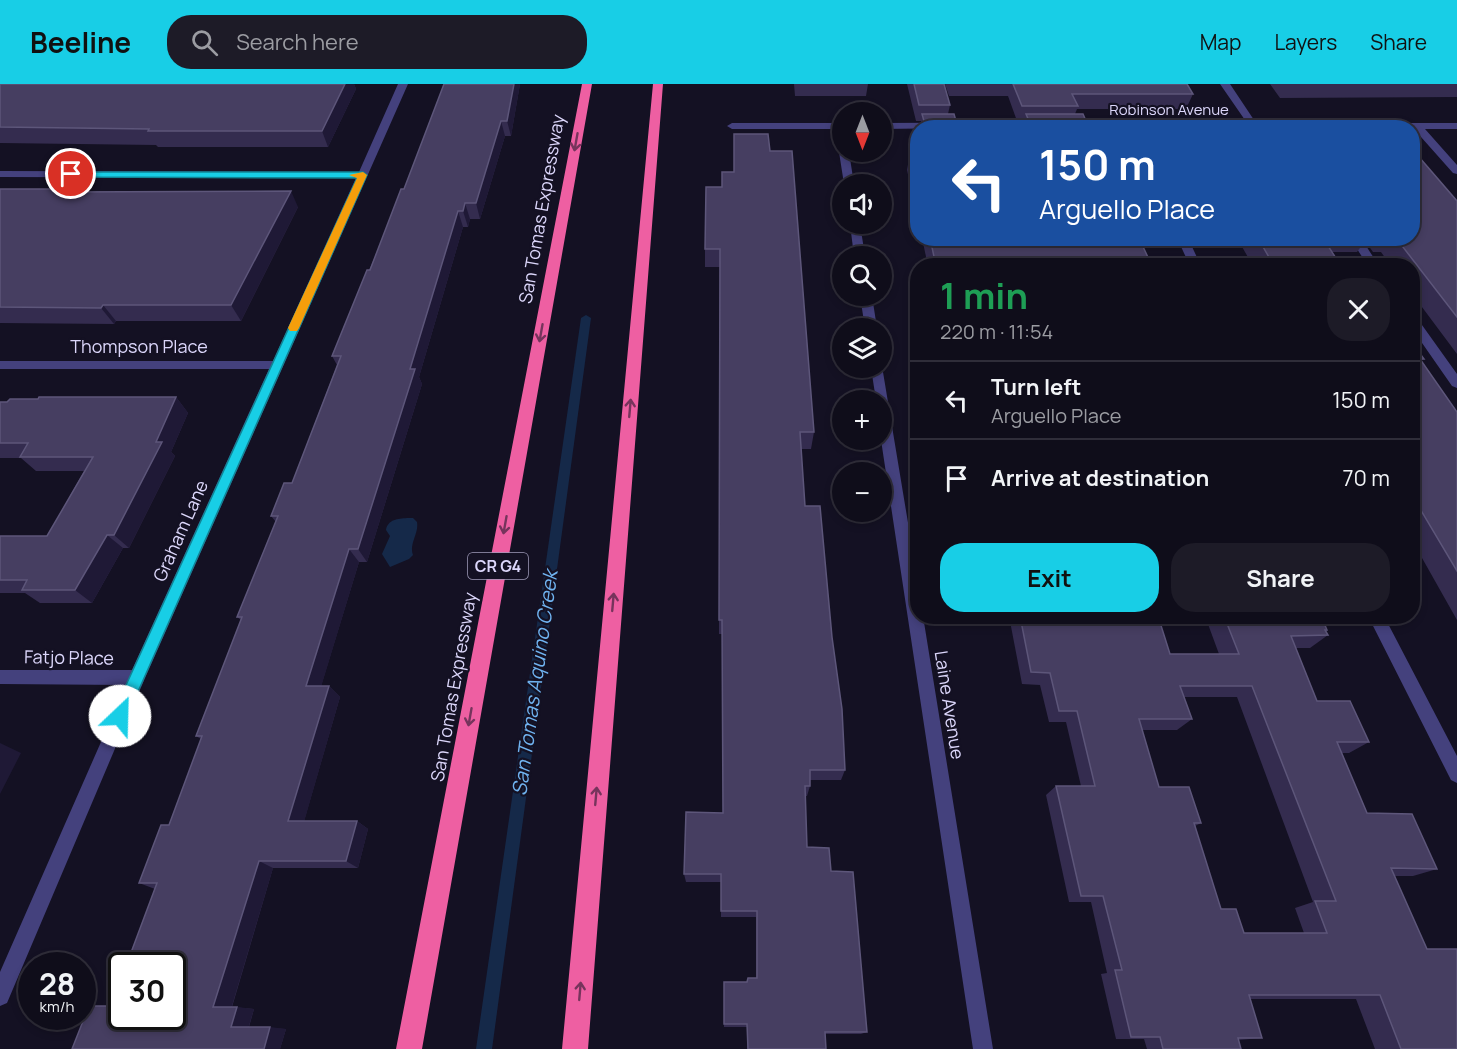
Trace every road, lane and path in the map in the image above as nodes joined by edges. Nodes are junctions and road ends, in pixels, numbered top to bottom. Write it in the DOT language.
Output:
graph roads {
  1 [pos="403,84"];
  2 [pos="586,84"];
  3 [pos="658,84"];
  4 [pos="1225,84"];
  5 [pos="1250,120"];
  6 [pos="732,126"];
  7 [pos="892,126"];
  8 [pos="910,126"];
  9 [pos="1420,126"];
  10 [pos="1457,126"];
  11 [pos="1420,129"];
  12 [pos="832,133"];
  13 [pos="1457,171"];
  14 [pos="0,174"];
  15 [pos="363,175"];
  16 [pos="1420,331"];
  17 [pos="277,364"];
  18 [pos="0,365"];
  19 [pos="880,378"];
  20 [pos="1457,383"];
  21 [pos="910,578"];
  22 [pos="917,624"];
  23 [pos="1380,624"];
  24 [pos="0,677"];
  25 [pos="137,678"];
  26 [pos="1457,774"];
  27 [pos="0,996"];
  28 [pos="409,1049"];
  29 [pos="575,1049"];
  30 [pos="982,1049"];
  1 -- 15 [label="street, Graham Lane"];
  2 -- 28 [label="highway, San Tomas Expressway / CR G4, one-way"];
  29 -- 3 [label="highway, one-way"];
  4 -- 5 [label="street"];
  6 -- 12 [label="street"];
  7 -- 8 [label="street, Robinson Avenue"];
  9 -- 10 [label="street, Robinson Avenue"];
  11 -- 13 [label="street"];
  14 -- 15 [label="street"];
  15 -- 17 [label="street, Graham Lane"];
  16 -- 20 [label="street"];
  17 -- 18 [label="street, Thompson Place"];
  17 -- 25 [label="street, Graham Lane"];
  19 -- 21 [label="street, Laine Avenue"];
  22 -- 30 [label="street, Laine Avenue"];
  23 -- 26 [label="street"];
  24 -- 25 [label="street, Fatjo Place"];
  25 -- 27 [label="street, Graham Lane"];
}
